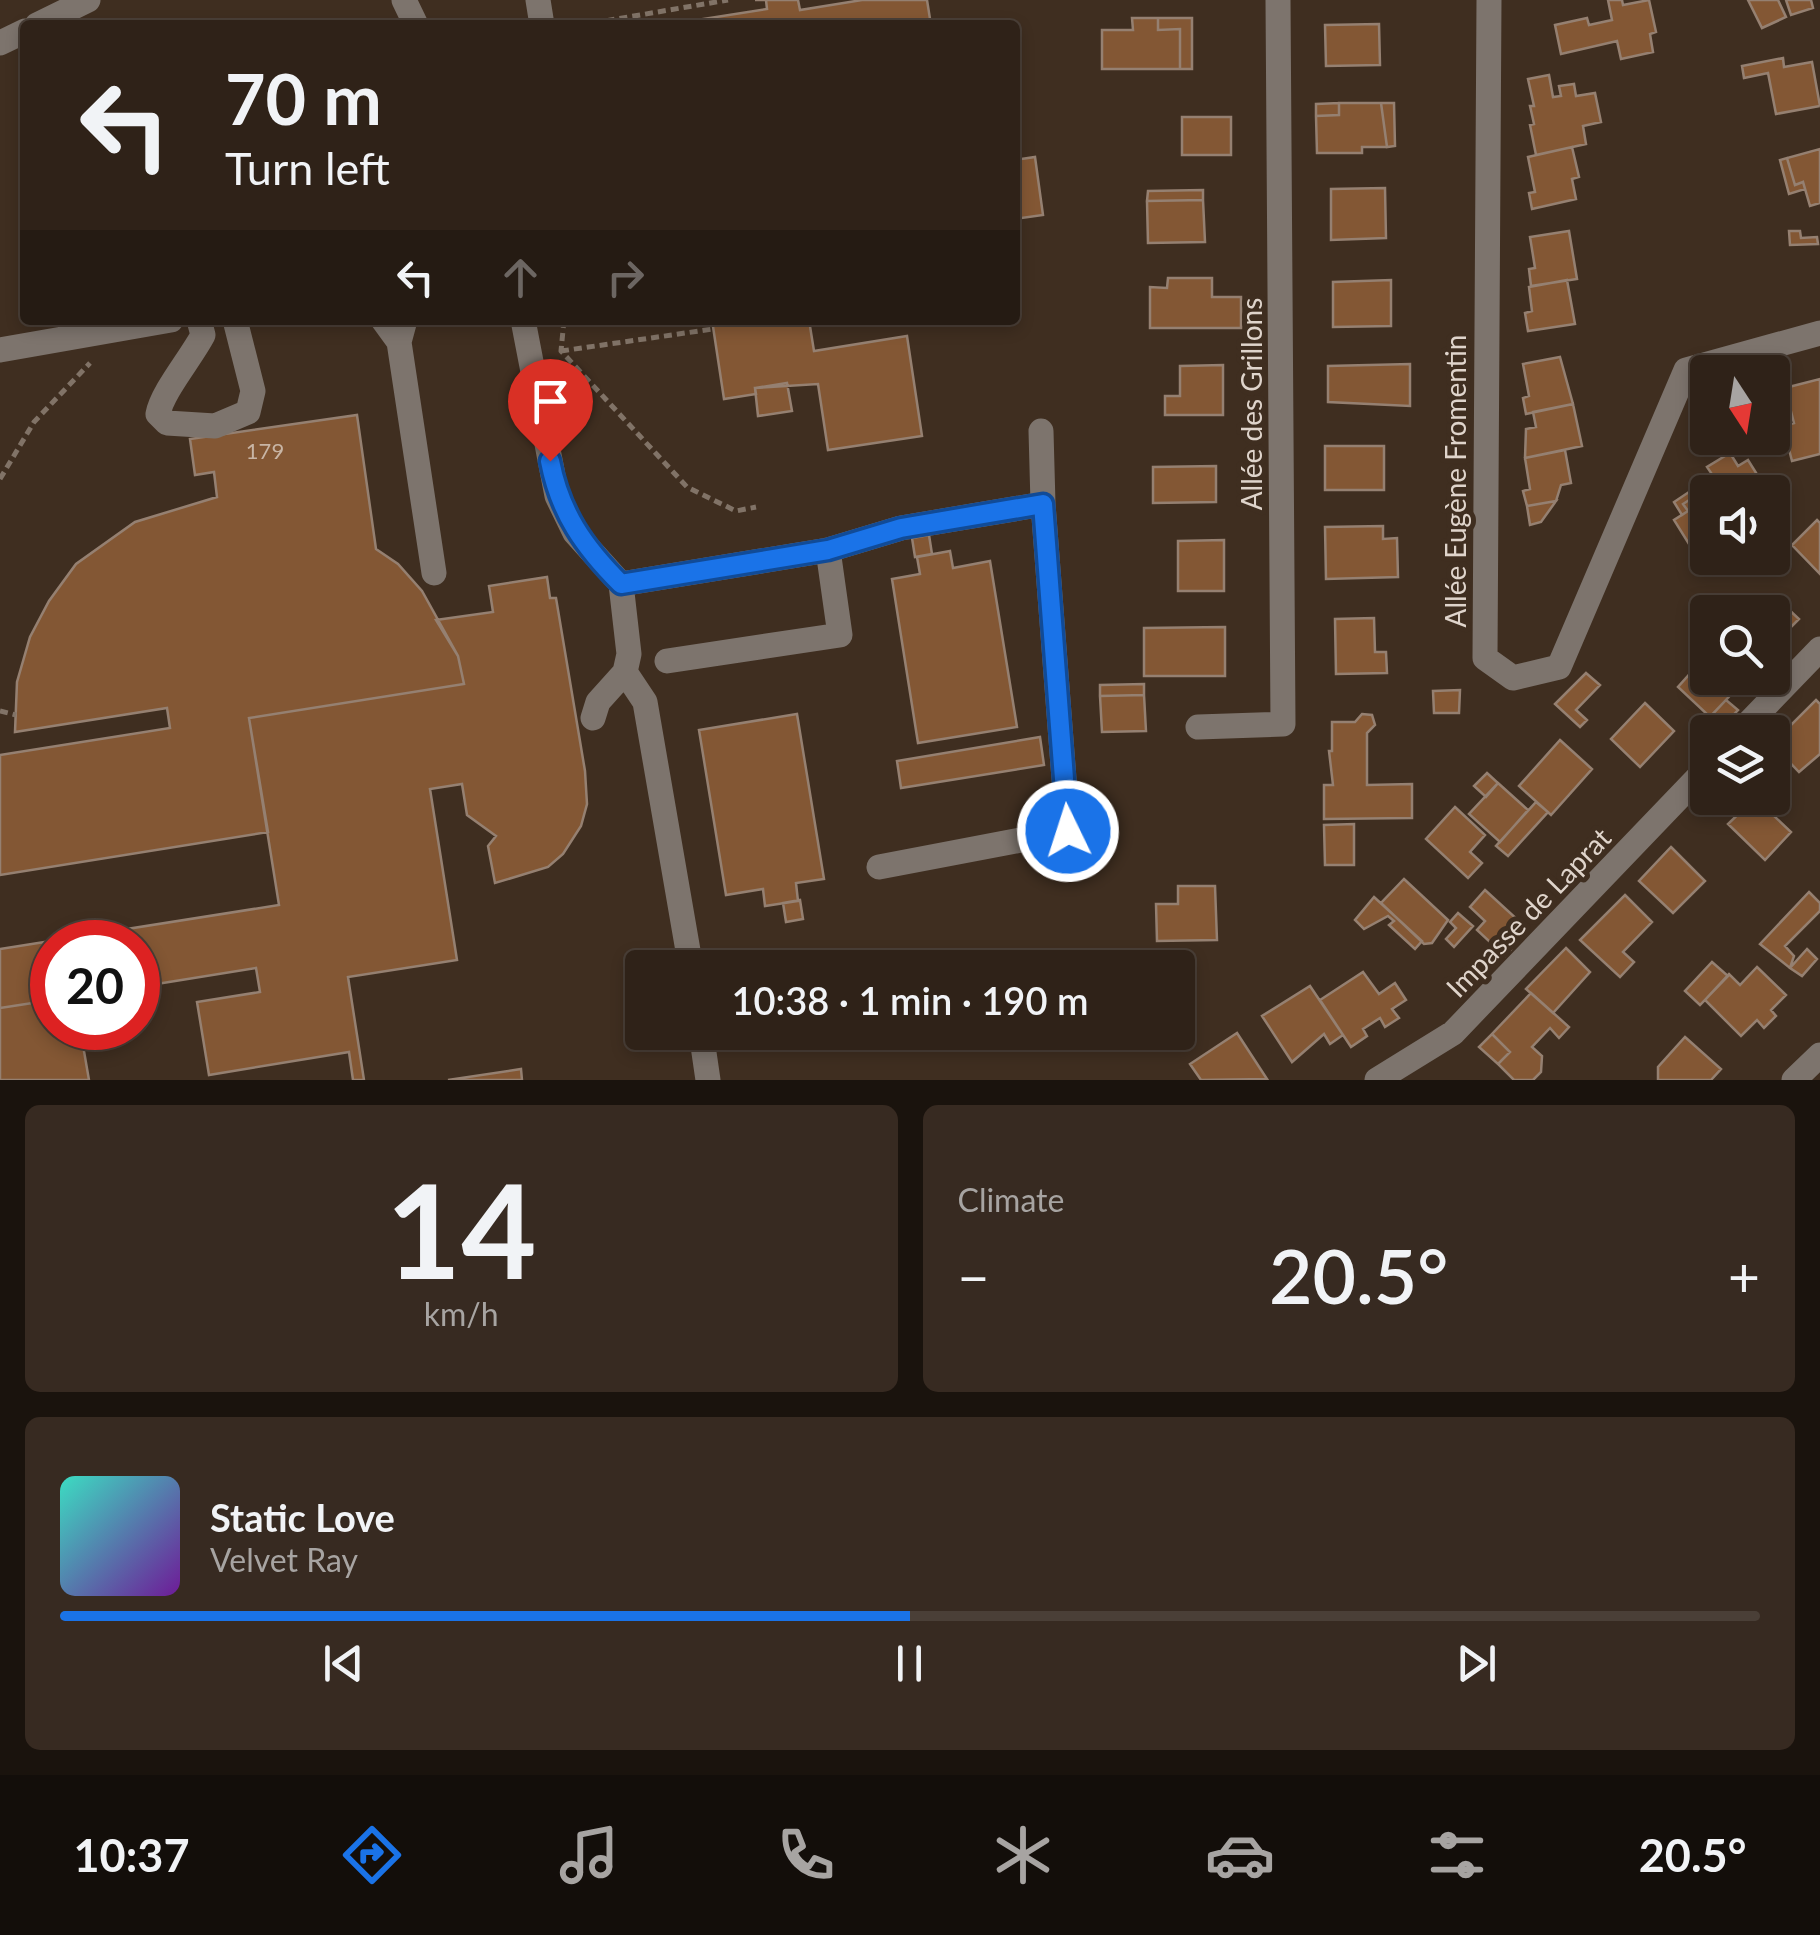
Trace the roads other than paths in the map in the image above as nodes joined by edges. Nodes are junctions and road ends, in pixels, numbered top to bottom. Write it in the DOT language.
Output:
graph roads {
  1 [pos="88,0"];
  2 [pos="1278,0"];
  3 [pos="1489,0"];
  4 [pos="47,20"];
  5 [pos="142,325"];
  6 [pos="200,325"];
  7 [pos="236,325"];
  8 [pos="524,325"];
  9 [pos="402,331"];
  10 [pos="1820,332"];
  11 [pos="0,350"];
  12 [pos="1041,431"];
  13 [pos="1043,504"];
  14 [pos="828,550"];
  15 [pos="434,573"];
  16 [pos="621,584"];
  17 [pos="1820,649"];
  18 [pos="667,661"];
  19 [pos="625,672"];
  20 [pos="1756,715"];
  21 [pos="593,718"];
  22 [pos="1198,727"];
  23 [pos="1690,786"];
  24 [pos="879,867"];
  25 [pos="688,950"];
  26 [pos="704,1050"];
  27 [pos="1820,1055"];
  28 [pos="708,1080"];
  29 [pos="1377,1080"];
  30 [pos="1794,1080"];
  1 -- 4 [label="street"];
  2 -- 22 [label="street, Allée des Grillons"];
  3 -- 10 [label="street, Allée Eugène Fromentin"];
  5 -- 11 [label="street"];
  6 -- 7 [label="street"];
  8 -- 16 [label="street"];
  9 -- 15 [label="street"];
  12 -- 13 [label="street"];
  13 -- 14 [label="street"];
  13 -- 24 [label="street"];
  14 -- 16 [label="street"];
  14 -- 18 [label="street"];
  16 -- 19 [label="street"];
  17 -- 20 [label="street"];
  19 -- 21 [label="street"];
  19 -- 25 [label="street"];
  23 -- 29 [label="street, Impasse de Laprat"];
  26 -- 28 [label="street"];
  27 -- 30 [label="street"];
}
